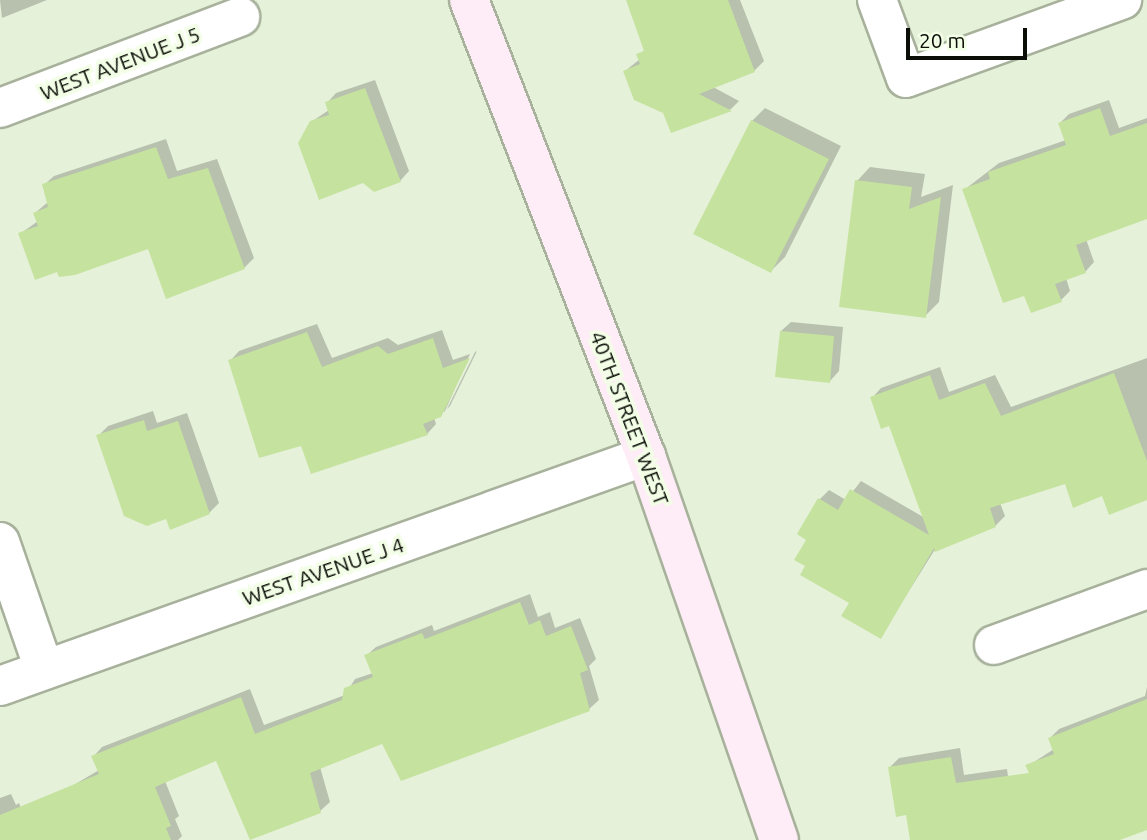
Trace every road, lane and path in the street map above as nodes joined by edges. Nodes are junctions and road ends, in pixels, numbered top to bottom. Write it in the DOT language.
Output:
graph roads {
  1 [pos="469,0"];
  2 [pos="877,0"];
  3 [pos="1122,0"];
  4 [pos="240,17"];
  5 [pos="0,108"];
  6 [pos="646,456"];
  7 [pos="0,542"];
  8 [pos="1147,589"];
  9 [pos="994,645"];
  10 [pos="44,669"];
  11 [pos="0,686"];
  12 [pos="779,840"];
  1 -- 6 [label="main road, 40TH STREET WEST"];
  2 -- 3 [label="street"];
  4 -- 5 [label="street, WEST AVENUE J 5"];
  6 -- 10 [label="street, WEST AVENUE J 4"];
  6 -- 12 [label="main road, 40TH STREET WEST"];
  7 -- 10 [label="street"];
  8 -- 9 [label="street"];
  10 -- 11 [label="street, WEST AVENUE J 4"];
}
